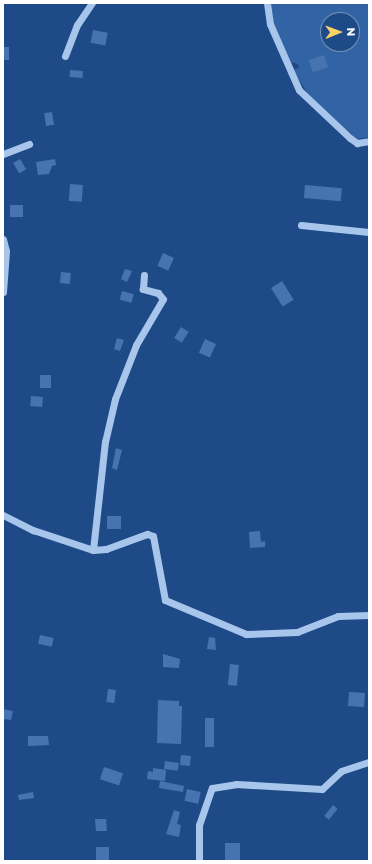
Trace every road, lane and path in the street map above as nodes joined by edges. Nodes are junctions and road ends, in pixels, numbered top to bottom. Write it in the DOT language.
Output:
graph roads {
  1 [pos="92,3"];
  2 [pos="267,3"];
  3 [pos="65,56"];
  4 [pos="369,141"];
  5 [pos="29,144"];
  6 [pos="3,154"];
  7 [pos="301,225"];
  8 [pos="369,232"];
  9 [pos="3,239"];
  10 [pos="144,275"];
  11 [pos="3,292"];
  12 [pos="3,515"];
  13 [pos="93,550"];
  14 [pos="369,615"];
  15 [pos="369,762"];
  16 [pos="199,861"];
  1 -- 3 [label="street"];
  2 -- 4 [label="street"];
  5 -- 6 [label="street"];
  7 -- 8 [label="street"];
  9 -- 11 [label="street"];
  10 -- 13 [label="street"];
  12 -- 13 [label="street"];
  13 -- 14 [label="street"];
  15 -- 16 [label="street"];
}
